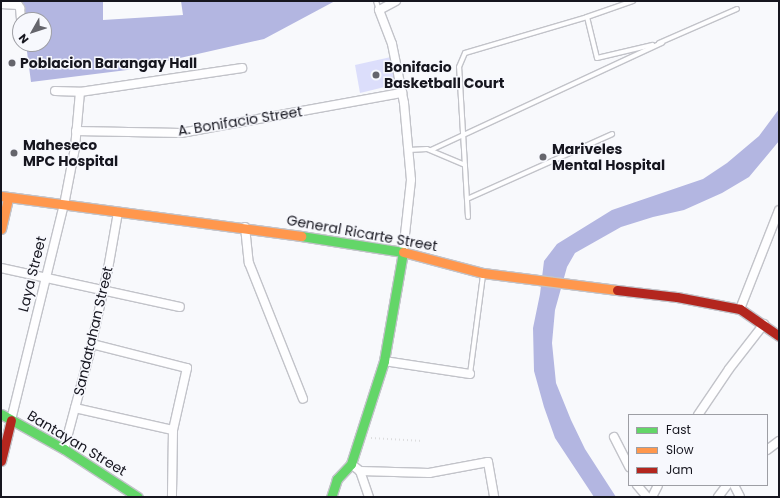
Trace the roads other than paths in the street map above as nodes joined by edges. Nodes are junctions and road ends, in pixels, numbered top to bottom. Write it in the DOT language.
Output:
graph roads {
  1 [pos="376,1"];
  2 [pos="396,1"];
  3 [pos="634,1"];
  4 [pos="1,4"];
  5 [pos="737,9"];
  6 [pos="379,10"];
  7 [pos="20,12"];
  8 [pos="587,17"];
  9 [pos="662,42"];
  10 [pos="242,68"];
  11 [pos="55,91"];
  12 [pos="80,92"];
  13 [pos="402,93"];
  14 [pos="76,132"];
  15 [pos="612,134"];
  16 [pos="464,136"];
  17 [pos="409,150"];
  18 [pos="431,150"];
  19 [pos="465,165"];
  20 [pos="5,197"];
  21 [pos="467,199"];
  22 [pos="64,205"];
  23 [pos="779,210"];
  24 [pos="118,212"];
  25 [pos="468,217"];
  26 [pos="245,227"];
  27 [pos="1,229"];
  28 [pos="403,252"];
  29 [pos="1,268"];
  30 [pos="483,273"];
  31 [pos="46,278"];
  32 [pos="103,291"];
  33 [pos="180,307"];
  34 [pos="740,309"];
  35 [pos="764,324"];
  36 [pos="779,336"];
  37 [pos="92,344"];
  38 [pos="384,362"];
  39 [pos="470,374"];
  40 [pos="303,400"];
  41 [pos="75,408"];
  42 [pos="1,414"];
  43 [pos="699,414"];
  44 [pos="11,420"];
  45 [pos="173,430"];
  46 [pos="614,437"];
  47 [pos="779,441"];
  48 [pos="64,449"];
  49 [pos="768,449"];
  50 [pos="1,461"];
  51 [pos="351,464"];
  52 [pos="628,465"];
  53 [pos="360,472"];
  54 [pos="638,486"];
  55 [pos="658,486"];
  56 [pos="726,486"];
  57 [pos="734,486"];
  58 [pos="138,497"];
  59 [pos="172,497"];
  60 [pos="331,497"];
  61 [pos="369,497"];
  62 [pos="494,497"];
  63 [pos="647,497"];
  64 [pos="652,497"];
  65 [pos="718,497"];
  66 [pos="740,497"];
  1 -- 6 [label="lane"];
  2 -- 6 [label="street"];
  3 -- 8 [label="lane"];
  4 -- 7 [label="street"];
  5 -- 9 [label="lane"];
  6 -- 13 [label="street"];
  8 -- 9 [label="lane"];
  8 -- 16 [label="lane"];
  9 -- 16 [label="lane"];
  10 -- 12 [label="street"];
  11 -- 12 [label="street"];
  12 -- 14 [label="street, Laya Street"];
  13 -- 14 [label="street, A. Bonifacio Street"];
  13 -- 17 [label="street"];
  14 -- 22 [label="street, Laya Street"];
  15 -- 21 [label="lane"];
  16 -- 18 [label="lane"];
  16 -- 19 [label="lane"];
  17 -- 18 [label="lane"];
  17 -- 28 [label="street"];
  18 -- 19 [label="lane"];
  19 -- 21 [label="lane"];
  20 -- 22 [label="main road, General Ricarte Street"];
  20 -- 27 [label="main road"];
  21 -- 25 [label="lane"];
  22 -- 24 [label="main road, General Ricarte Street"];
  22 -- 31 [label="street, Laya Street"];
  23 -- 34 [label="street"];
  24 -- 26 [label="main road, General Ricarte Street"];
  24 -- 32 [label="street, Sandatahan Street"];
  26 -- 28 [label="main road, General Ricarte Street"];
  26 -- 40 [label="street"];
  28 -- 30 [label="main road, General Ricarte Street"];
  28 -- 38 [label="main road"];
  29 -- 31 [label="street"];
  30 -- 34 [label="main road, General Ricarte Street"];
  30 -- 39 [label="lane"];
  31 -- 32 [label="street"];
  31 -- 44 [label="street, Laya Street"];
  32 -- 33 [label="street"];
  32 -- 37 [label="street, Sandatahan Street"];
  34 -- 35 [label="main road, General Ricarte Street"];
  35 -- 36 [label="main road, General Ricarte Street"];
  35 -- 43 [label="street"];
  37 -- 41 [label="street, Sandatahan Street"];
  37 -- 45 [label="street"];
  38 -- 39 [label="street"];
  38 -- 51 [label="main road"];
  41 -- 45 [label="street"];
  41 -- 48 [label="street, Sandatahan Street"];
  42 -- 44 [label="main road, Bantayan Street"];
  44 -- 48 [label="main road, Bantayan Street"];
  44 -- 50 [label="main road, Laya Street"];
  45 -- 59 [label="street"];
  46 -- 52 [label="street"];
  47 -- 49 [label="street"];
  48 -- 58 [label="main road, Bantayan Street"];
  51 -- 53 [label="street"];
  51 -- 60 [label="main road"];
  53 -- 61 [label="street"];
  53 -- 62 [label="street"];
  54 -- 63 [label="street"];
  55 -- 64 [label="street"];
  56 -- 65 [label="street"];
  57 -- 66 [label="street"];
}
